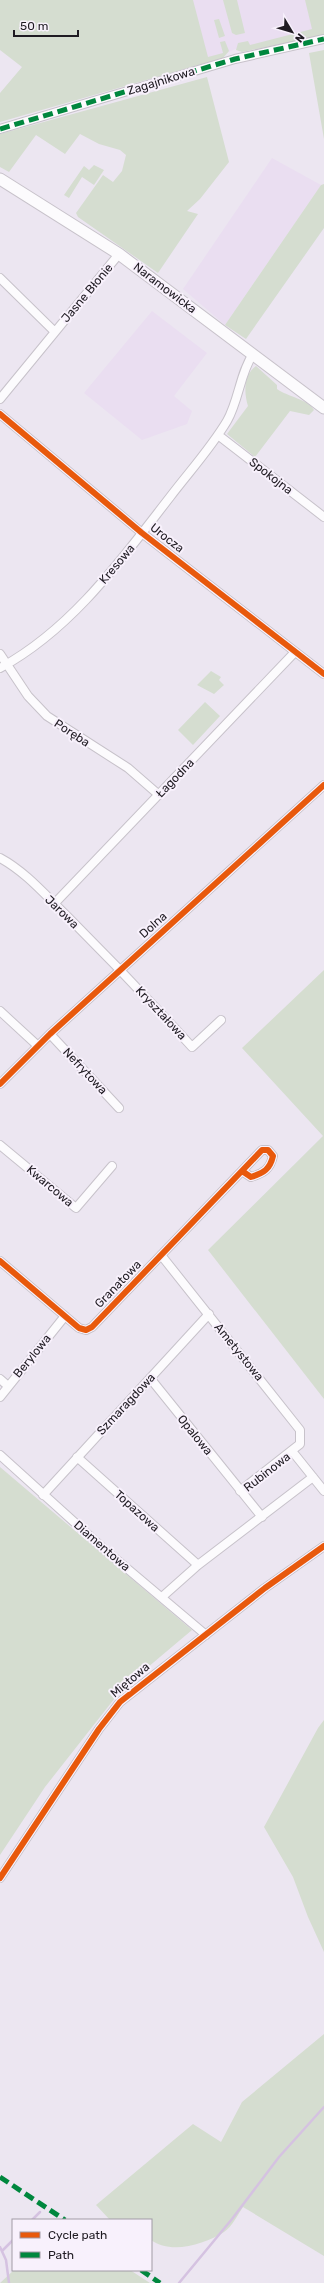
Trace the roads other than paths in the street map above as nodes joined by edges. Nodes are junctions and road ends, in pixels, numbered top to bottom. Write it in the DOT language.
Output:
graph roads {
  1 [pos="324,40"];
  2 [pos="0,130"];
  3 [pos="0,179"];
  4 [pos="120,254"];
  5 [pos="0,278"];
  6 [pos="55,332"];
  7 [pos="253,354"];
  8 [pos="0,399"];
  9 [pos="324,408"];
  10 [pos="0,414"];
  11 [pos="218,435"];
  12 [pos="324,517"];
  13 [pos="142,533"];
  14 [pos="296,652"];
  15 [pos="0,654"];
  16 [pos="3,666"];
  17 [pos="324,674"];
  18 [pos="324,785"];
  19 [pos="159,795"];
  20 [pos="0,858"];
  21 [pos="54,904"];
  22 [pos="120,969"];
  23 [pos="0,1012"];
  24 [pos="221,1020"];
  25 [pos="50,1034"];
  26 [pos="38,1046"];
  27 [pos="0,1084"];
  28 [pos="119,1108"];
  29 [pos="0,1144"];
  30 [pos="112,1166"];
  31 [pos="242,1171"];
  32 [pos="161,1255"];
  33 [pos="0,1261"];
  34 [pos="209,1314"];
  35 [pos="65,1316"];
  36 [pos="150,1378"];
  37 [pos="0,1379"];
  38 [pos="8,1386"];
  39 [pos="0,1397"];
  40 [pos="292,1451"];
  41 [pos="0,1455"];
  42 [pos="77,1457"];
  43 [pos="313,1477"];
  44 [pos="240,1491"];
  45 [pos="324,1491"];
  46 [pos="43,1494"];
  47 [pos="262,1517"];
  48 [pos="324,1546"];
  49 [pos="198,1565"];
  50 [pos="162,1597"];
  51 [pos="206,1635"];
  52 [pos="0,1878"];
  1 -- 2 [label="street, Zagajnikowa"];
  3 -- 4 [label="street, Naramowicka"];
  4 -- 6 [label="street, Jasne Błonie"];
  4 -- 7 [label="street, Naramowicka"];
  5 -- 6 [label="street, Jasne Błonie"];
  6 -- 8 [label="street, Jasne Błonie"];
  7 -- 9 [label="street, Naramowicka"];
  7 -- 11 [label="street, Kresowa"];
  10 -- 13 [label="street, Urocza"];
  11 -- 12 [label="street, Spokojna"];
  11 -- 13 [label="street, Kresowa"];
  13 -- 14 [label="street, Urocza"];
  13 -- 16 [label="street, Kresowa"];
  14 -- 17 [label="street, Urocza"];
  14 -- 19 [label="street, Łagodna"];
  15 -- 16 [label="street, Poręba"];
  16 -- 19 [label="street, Poręba"];
  18 -- 22 [label="street, Dolna"];
  19 -- 21 [label="street, Łagodna"];
  20 -- 21 [label="street, Jarowa"];
  21 -- 22 [label="street, Jarowa"];
  22 -- 24 [label="street, Kryształowa"];
  22 -- 25 [label="street, Dolna"];
  23 -- 26 [label="street"];
  25 -- 26 [label="street, Dolna"];
  25 -- 28 [label="street, Nefrytowa"];
  26 -- 27 [label="street, Dolna"];
  29 -- 30 [label="street, Kwarcowa"];
  31 -- 32 [label="street, Granatowa"];
  32 -- 34 [label="street, Ametystowa"];
  32 -- 35 [label="street, Granatowa"];
  33 -- 35 [label="street, Granatowa"];
  34 -- 36 [label="street, Szmaragdowa"];
  34 -- 40 [label="street, Ametystowa"];
  35 -- 38 [label="street, Berylowa"];
  36 -- 42 [label="street, Szmaragdowa"];
  36 -- 44 [label="street, Opalowa"];
  37 -- 38 [label="street"];
  38 -- 39 [label="street, Berylowa"];
  40 -- 43 [label="street, Rubinowa"];
  40 -- 44 [label="street, Rubinowa"];
  41 -- 46 [label="street, Diamentowa"];
  42 -- 46 [label="street, Szmaragdowa"];
  42 -- 49 [label="street, Topazowa"];
  43 -- 45 [label="street, Rubinowa"];
  43 -- 47 [label="street"];
  44 -- 47 [label="street, Rubinowa"];
  46 -- 50 [label="street, Diamentowa"];
  47 -- 49 [label="street"];
  48 -- 51 [label="street, Miętowa"];
  49 -- 50 [label="street"];
  50 -- 51 [label="street, Diamentowa"];
  51 -- 52 [label="street, Miętowa"];
}
